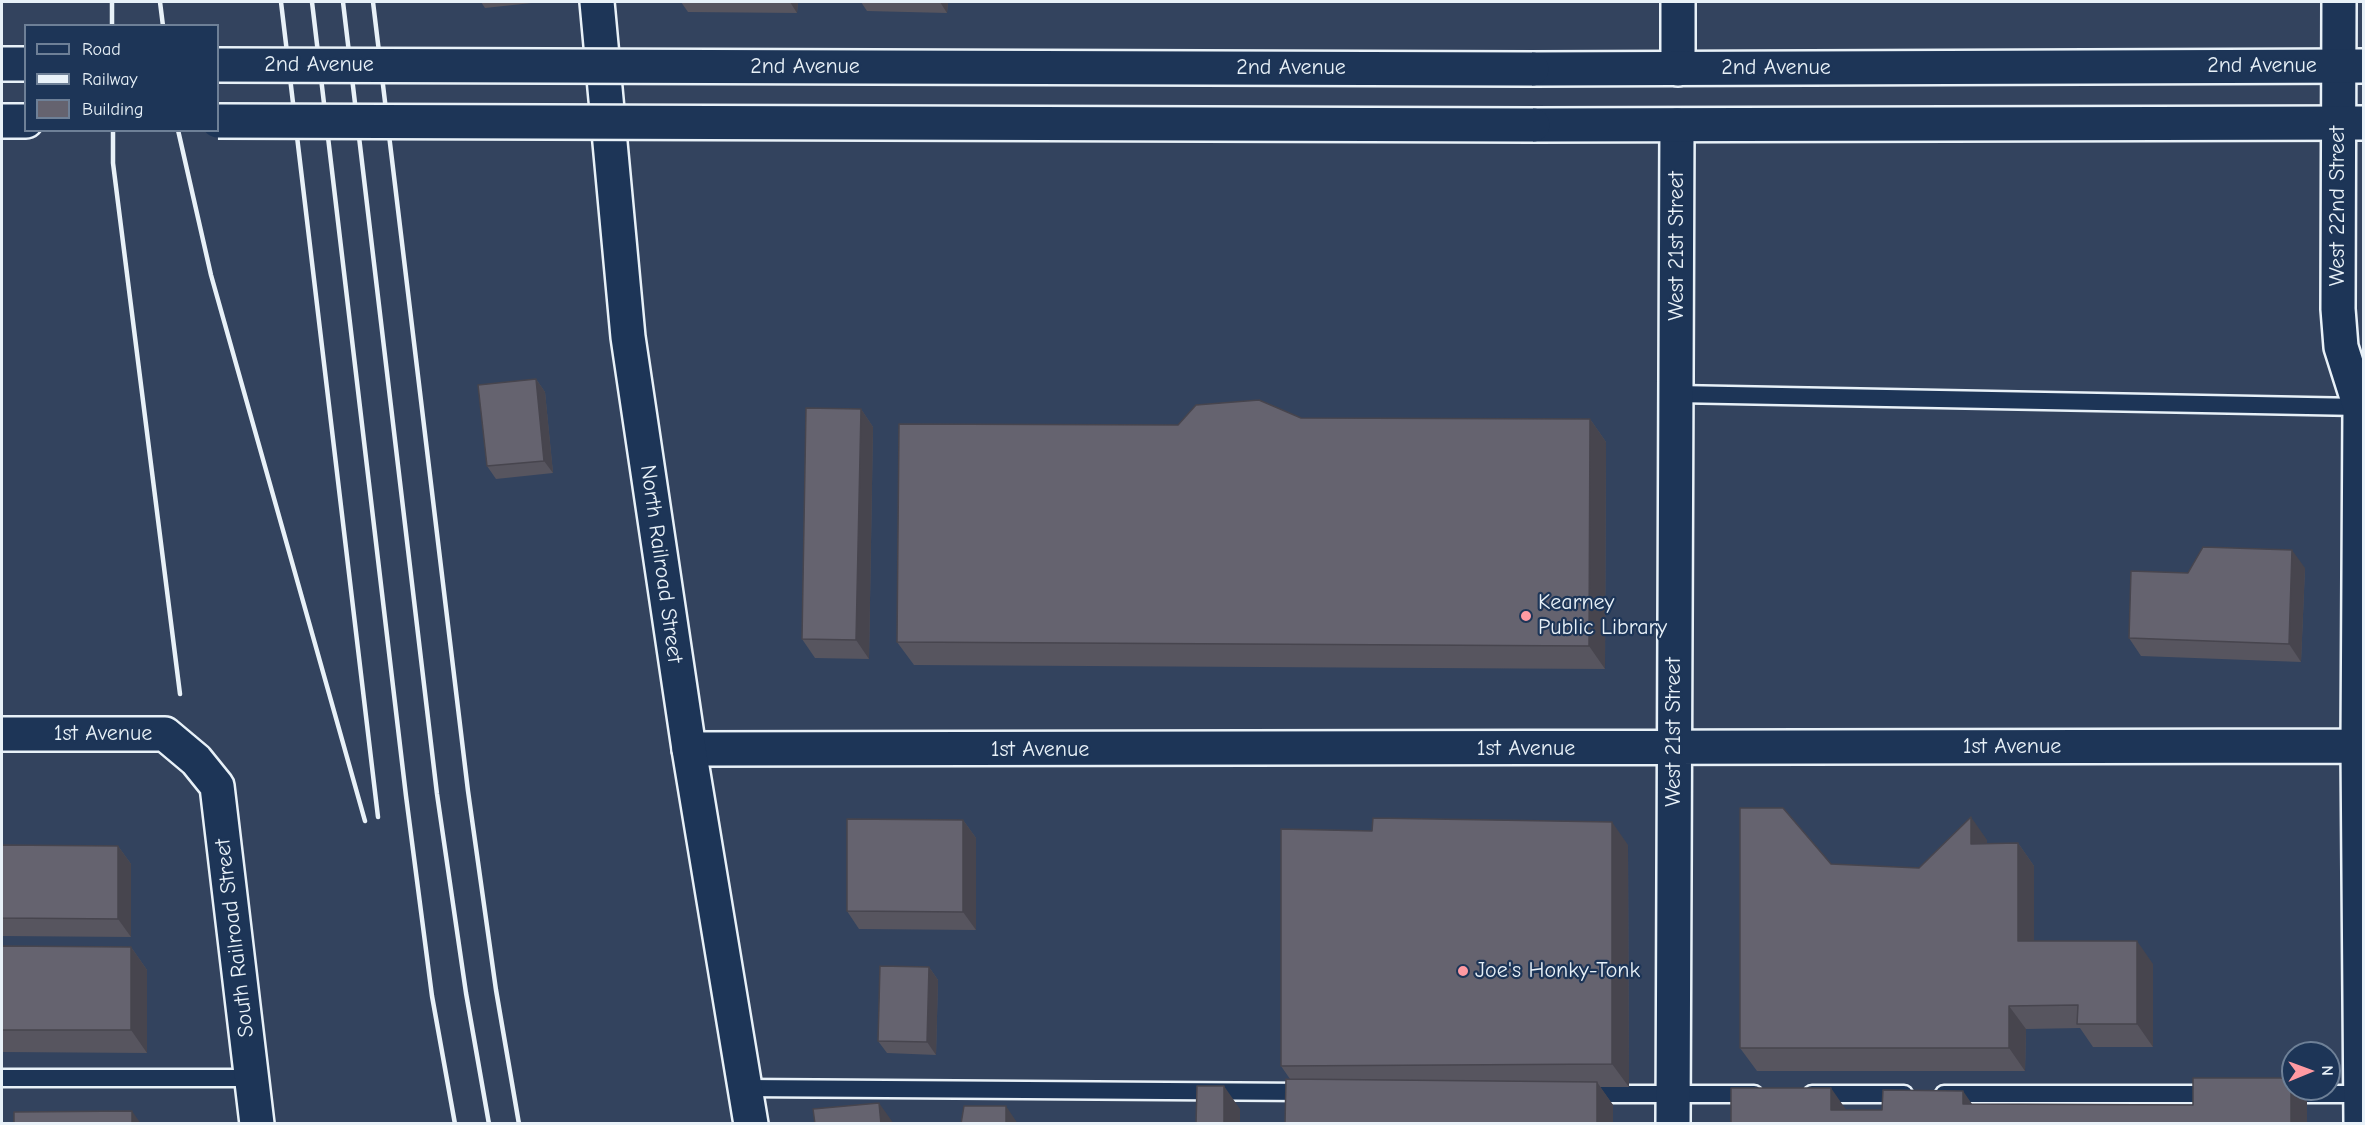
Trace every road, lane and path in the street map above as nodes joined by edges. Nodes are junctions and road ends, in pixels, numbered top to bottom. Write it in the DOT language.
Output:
graph roads {
  1 [pos="597,2"];
  2 [pos="1678,2"];
  3 [pos="2339,2"];
  4 [pos="2,64"];
  5 [pos="24,64"];
  6 [pos="219,65"];
  7 [pos="2351,66"];
  8 [pos="1678,69"];
  9 [pos="2,121"];
  10 [pos="24,121"];
  11 [pos="219,121"];
  12 [pos="2351,123"];
  13 [pos="1677,125"];
  14 [pos="1676,394"];
  15 [pos="2362,400"];
  16 [pos="2,734"];
  17 [pos="2361,746"];
  18 [pos="1674,748"];
  19 [pos="688,749"];
  20 [pos="196,760"];
  21 [pos="2,1078"];
  22 [pos="251,1078"];
  23 [pos="745,1088"];
  24 [pos="1328,1092"];
  25 [pos="1566,1094"];
  26 [pos="1768,1094"];
  27 [pos="1792,1094"];
  28 [pos="2231,1094"];
  29 [pos="2266,1094"];
  30 [pos="2362,1104"];
  31 [pos="1673,1109"];
  32 [pos="257,1124"];
  33 [pos="751,1124"];
  1 -- 19 [label="main road, North Railroad Street"];
  2 -- 8 [label="main road"];
  3 -- 7 [label="main road, West 22nd Street"];
  4 -- 5 [label="main road"];
  6 -- 8 [label="main road, 2nd Avenue, bridge"];
  7 -- 8 [label="main road, 2nd Avenue"];
  7 -- 12 [label="main road, West 22nd Street"];
  9 -- 10 [label="main road"];
  11 -- 13 [label="main road, bridge"];
  12 -- 13 [label="main road"];
  12 -- 15 [label="main road, West 22nd Street"];
  13 -- 14 [label="main road, West 21st Street"];
  14 -- 15 [label="lane"];
  14 -- 18 [label="main road, West 21st Street"];
  15 -- 17 [label="main road, West 22nd Street"];
  16 -- 20 [label="main road, 1st Avenue"];
  17 -- 18 [label="main road, 1st Avenue"];
  17 -- 30 [label="main road, West 22nd Street"];
  18 -- 19 [label="main road, 1st Avenue"];
  18 -- 31 [label="main road, West 21st Street"];
  19 -- 23 [label="main road, North Railroad Street"];
  20 -- 22 [label="main road, South Railroad Street"];
  21 -- 22 [label="lane"];
  22 -- 32 [label="main road, South Railroad Street"];
  23 -- 24 [label="lane"];
  23 -- 33 [label="main road, North Railroad Street"];
  25 -- 31 [label="lane"];
  26 -- 31 [label="lane"];
  27 -- 28 [label="lane"];
  29 -- 30 [label="lane"];
}
